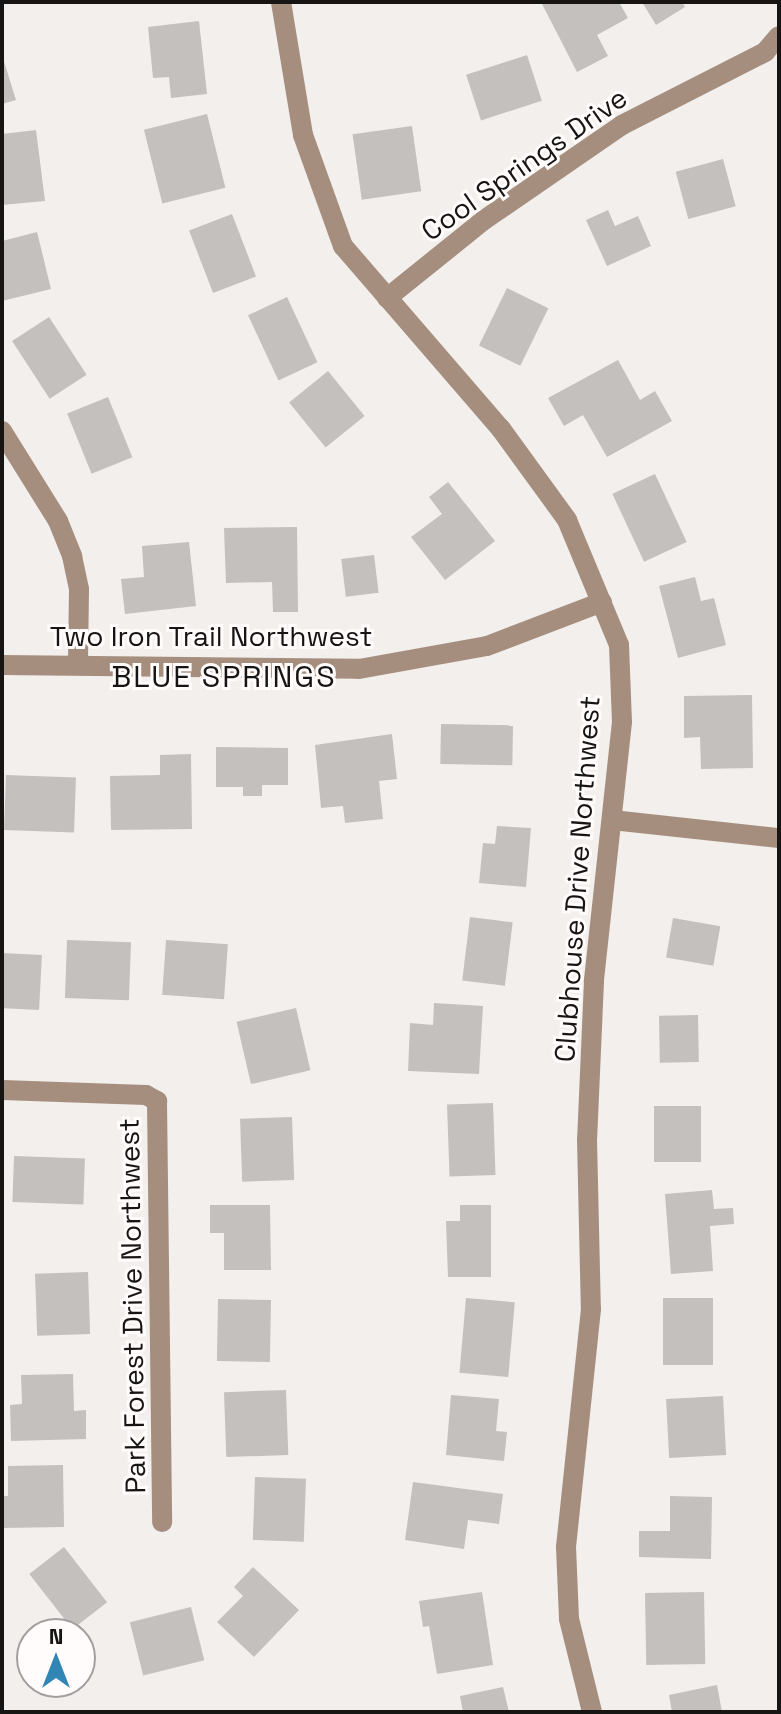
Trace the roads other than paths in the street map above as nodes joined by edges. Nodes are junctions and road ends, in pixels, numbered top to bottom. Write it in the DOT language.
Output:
graph roads {
  1 [pos="281,2"];
  2 [pos="779,36"];
  3 [pos="387,298"];
  4 [pos="2,431"];
  5 [pos="602,602"];
  6 [pos="2,665"];
  7 [pos="78,665"];
  8 [pos="612,820"];
  9 [pos="779,838"];
  10 [pos="2,1090"];
  11 [pos="162,1522"];
  12 [pos="592,1712"];
  1 -- 3 [label="street, Clubhouse Drive Northwest"];
  2 -- 3 [label="street, Cool Springs Drive"];
  3 -- 5 [label="street, Clubhouse Drive Northwest"];
  4 -- 7 [label="street"];
  5 -- 7 [label="street, Two Iron Trail Northwest"];
  5 -- 8 [label="street, Clubhouse Drive Northwest"];
  6 -- 7 [label="street, Two Iron Trail Northwest"];
  8 -- 9 [label="street"];
  8 -- 12 [label="street, Clubhouse Drive Northwest"];
  10 -- 11 [label="street, Park Forest Drive Northwest"];
}
